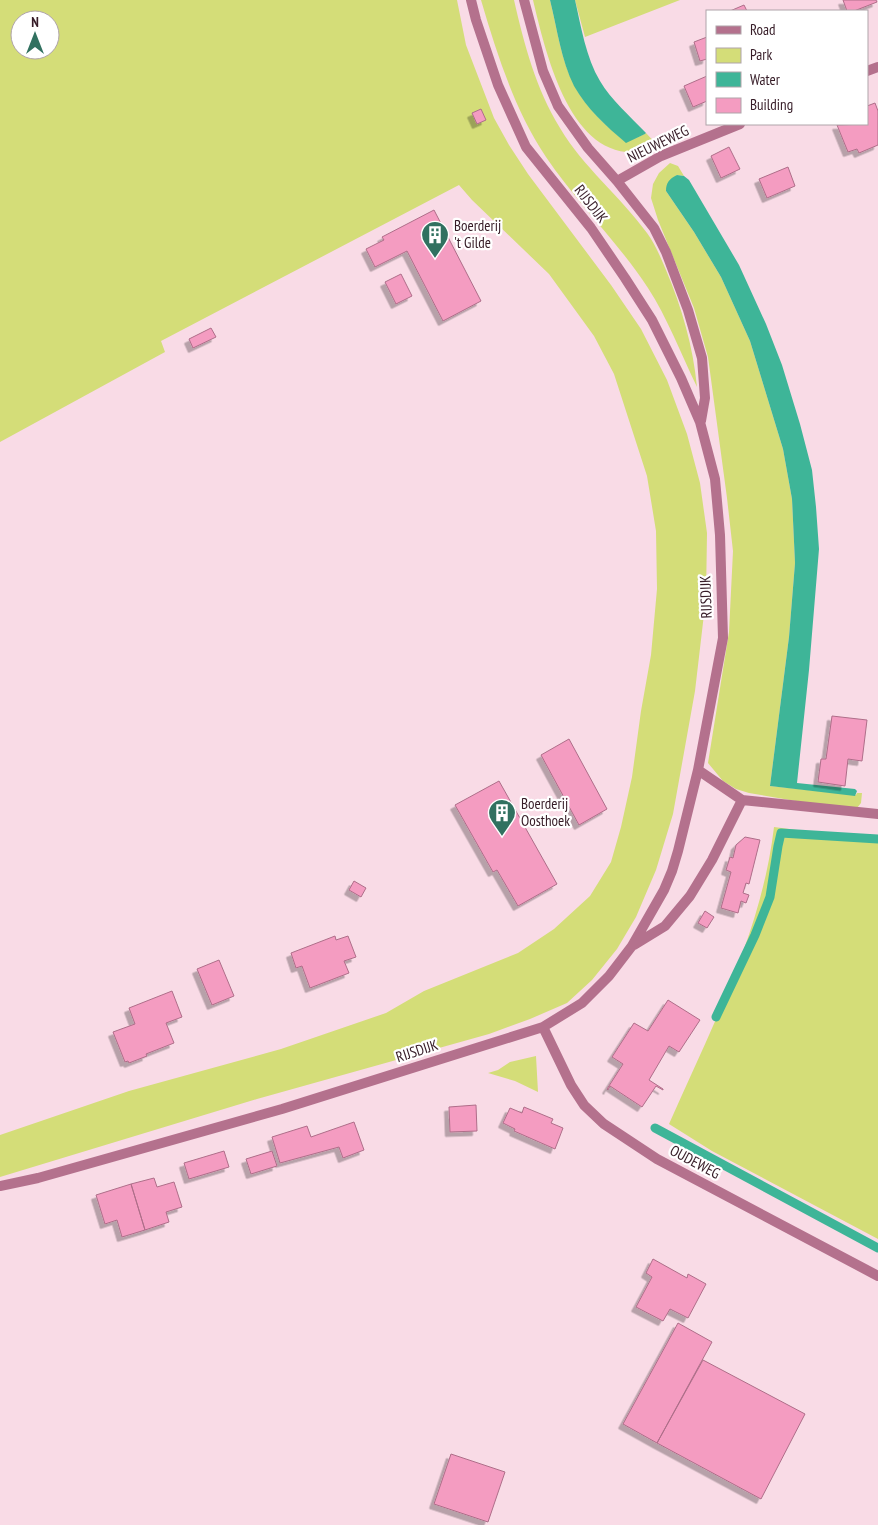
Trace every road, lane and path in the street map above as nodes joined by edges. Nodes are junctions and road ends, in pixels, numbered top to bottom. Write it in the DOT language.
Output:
graph roads {
  1 [pos="471,0"];
  2 [pos="524,0"];
  3 [pos="738,125"];
  4 [pos="617,182"];
  5 [pos="700,422"];
  6 [pos="698,770"];
  7 [pos="742,800"];
  8 [pos="878,814"];
  9 [pos="632,946"];
  10 [pos="542,1027"];
  11 [pos="0,1186"];
  12 [pos="878,1276"];
  1 -- 5 [label="street, RIJSDIJK"];
  2 -- 4 [label="street, RIJSDIJK"];
  3 -- 4 [label="street, NIEUWEWEG"];
  4 -- 5 [label="street, RIJSDIJK"];
  5 -- 6 [label="street, RIJSDIJK"];
  6 -- 7 [label="street"];
  6 -- 9 [label="street, RIJSDIJK"];
  7 -- 8 [label="street"];
  7 -- 9 [label="street"];
  9 -- 10 [label="street, RIJSDIJK"];
  10 -- 11 [label="street, RIJSDIJK"];
  10 -- 12 [label="street, OUDEWEG"];
}
